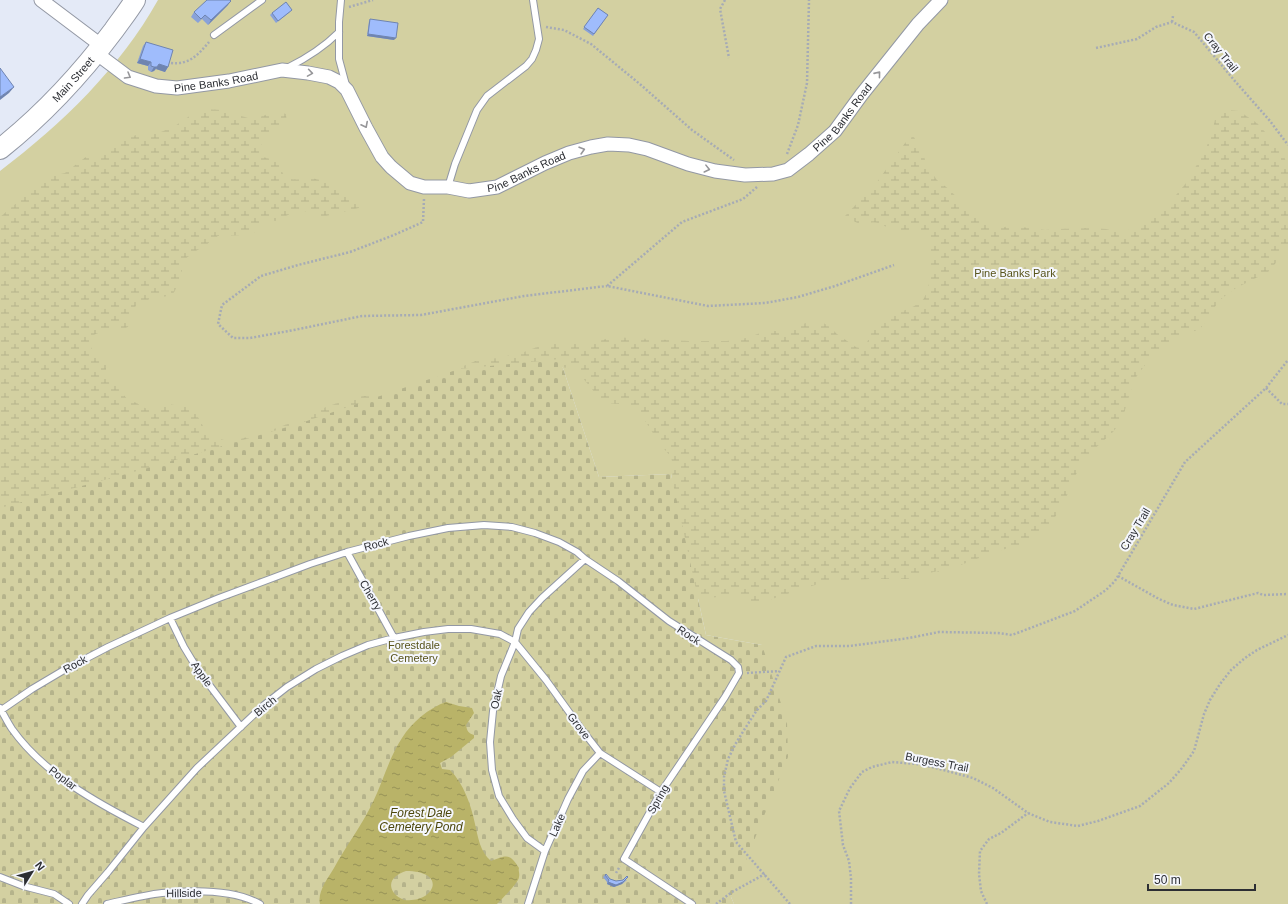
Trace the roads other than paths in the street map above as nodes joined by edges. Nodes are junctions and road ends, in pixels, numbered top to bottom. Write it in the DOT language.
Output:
graph roads {
  1 [pos="41,0"];
  2 [pos="135,0"];
  3 [pos="262,0"];
  4 [pos="341,0"];
  5 [pos="533,0"];
  6 [pos="941,0"];
  7 [pos="339,32"];
  8 [pos="214,35"];
  9 [pos="99,49"];
  10 [pos="282,70"];
  11 [pos="347,90"];
  12 [pos="0,149"];
  13 [pos="448,187"];
  14 [pos="347,552"];
  15 [pos="585,559"];
  16 [pos="170,618"];
  17 [pos="394,638"];
  18 [pos="515,642"];
  19 [pos="739,673"];
  20 [pos="0,710"];
  21 [pos="241,727"];
  22 [pos="600,753"];
  23 [pos="661,792"];
  24 [pos="144,828"];
  25 [pos="545,852"];
  26 [pos="0,877"];
  27 [pos="69,904"];
  28 [pos="82,904"];
  29 [pos="107,904"];
  30 [pos="260,904"];
  31 [pos="528,904"];
  32 [pos="692,904"];
  1 -- 9 [label="street, Pine Banks Road"];
  2 -- 9 [label="main road, Main Street"];
  3 -- 8 [label="lane"];
  4 -- 7 [label="lane"];
  5 -- 13 [label="lane"];
  13 -- 6 [label="street, Pine Banks Road, one-way"];
  7 -- 10 [label="lane"];
  7 -- 11 [label="lane"];
  9 -- 10 [label="street, Pine Banks Road, one-way"];
  9 -- 12 [label="main road, Main Street"];
  10 -- 11 [label="street, Pine Banks Road, one-way"];
  11 -- 13 [label="street, Pine Banks Road, one-way"];
  14 -- 15 [label="lane, Rock"];
  14 -- 16 [label="lane, Rock"];
  14 -- 17 [label="lane, Cherry"];
  15 -- 18 [label="lane, Oak"];
  15 -- 19 [label="lane, Rock"];
  16 -- 20 [label="lane, Rock"];
  16 -- 21 [label="lane, Apple"];
  17 -- 18 [label="lane, Birch"];
  17 -- 21 [label="lane, Birch"];
  18 -- 22 [label="lane, Grove"];
  18 -- 25 [label="lane, Oak"];
  19 -- 23 [label="lane, Spring"];
  20 -- 24 [label="lane, Poplar"];
  21 -- 24 [label="lane, Birch"];
  22 -- 23 [label="lane, Grove"];
  22 -- 25 [label="lane, Lake"];
  23 -- 32 [label="lane, Spring"];
  24 -- 28 [label="lane, Birch"];
  25 -- 31 [label="lane, Lake"];
  26 -- 27 [label="lane"];
  29 -- 30 [label="lane, Hillside"];
}
